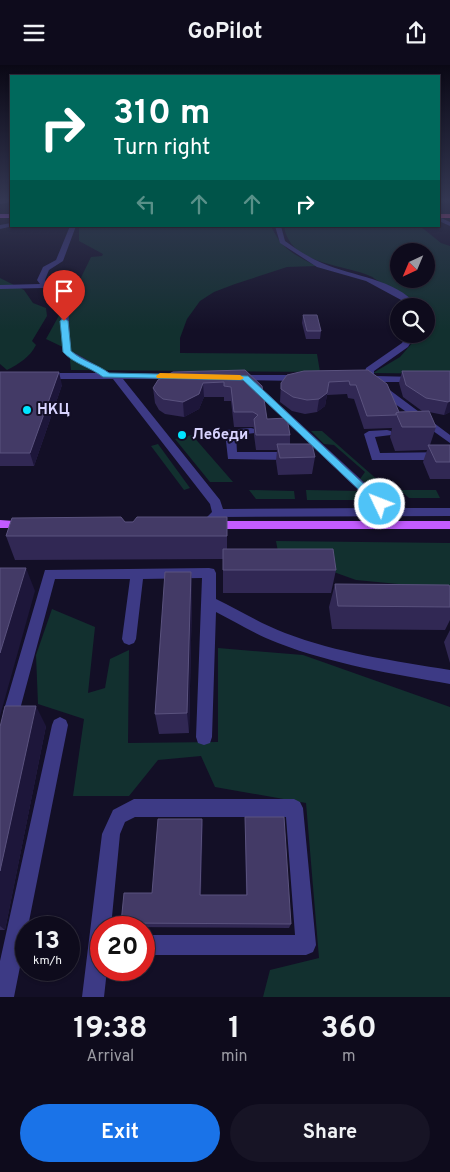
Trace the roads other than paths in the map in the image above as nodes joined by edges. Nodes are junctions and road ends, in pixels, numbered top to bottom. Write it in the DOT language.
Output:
graph roads {
  1 [pos="66,242"];
  2 [pos="283,242"];
  3 [pos="44,286"];
  4 [pos="0,287"];
  5 [pos="404,298"];
  6 [pos="406,343"];
  7 [pos="111,375"];
  8 [pos="28,376"];
  9 [pos="195,377"];
  10 [pos="225,377"];
  11 [pos="245,378"];
  12 [pos="312,378"];
  13 [pos="350,379"];
  14 [pos="369,379"];
  15 [pos="423,379"];
  16 [pos="251,431"];
  17 [pos="387,433"];
  18 [pos="450,440"];
  19 [pos="328,455"];
  20 [pos="450,456"];
  21 [pos="450,512"];
  22 [pos="218,513"];
  23 [pos="390,513"];
  24 [pos="0,525"];
  25 [pos="39,525"];
  26 [pos="201,525"];
  27 [pos="450,525"];
  28 [pos="132,568"];
  29 [pos="209,602"];
  30 [pos="129,639"];
  31 [pos="450,677"];
  32 [pos="11,713"];
  33 [pos="60,725"];
  34 [pos="204,737"];
  35 [pos="103,916"];
  36 [pos="155,945"];
  37 [pos="94,981"];
  38 [pos="3,997"];
  39 [pos="92,997"];
  1 -- 3 [label="lane"];
  2 -- 5 [label="lane"];
  3 -- 4 [label="lane"];
  3 -- 7 [label="lane"];
  6 -- 14 [label="lane"];
  7 -- 8 [label="lane"];
  7 -- 9 [label="lane"];
  7 -- 22 [label="lane"];
  10 -- 11 [label="lane"];
  11 -- 12 [label="lane"];
  11 -- 19 [label="lane"];
  13 -- 14 [label="lane"];
  14 -- 15 [label="lane"];
  14 -- 18 [label="lane"];
  16 -- 19 [label="lane"];
  17 -- 20 [label="lane"];
  19 -- 23 [label="lane"];
  21 -- 23 [label="lane"];
  22 -- 23 [label="lane"];
  22 -- 26 [label="lane"];
  24 -- 25 [label="main road"];
  26 -- 27 [label="main road"];
  28 -- 29 [label="lane"];
  28 -- 30 [label="lane"];
  28 -- 32 [label="lane"];
  29 -- 31 [label="lane"];
  29 -- 34 [label="lane"];
  33 -- 38 [label="lane"];
  35 -- 36 [label="lane"];
  37 -- 39 [label="lane"];
}
